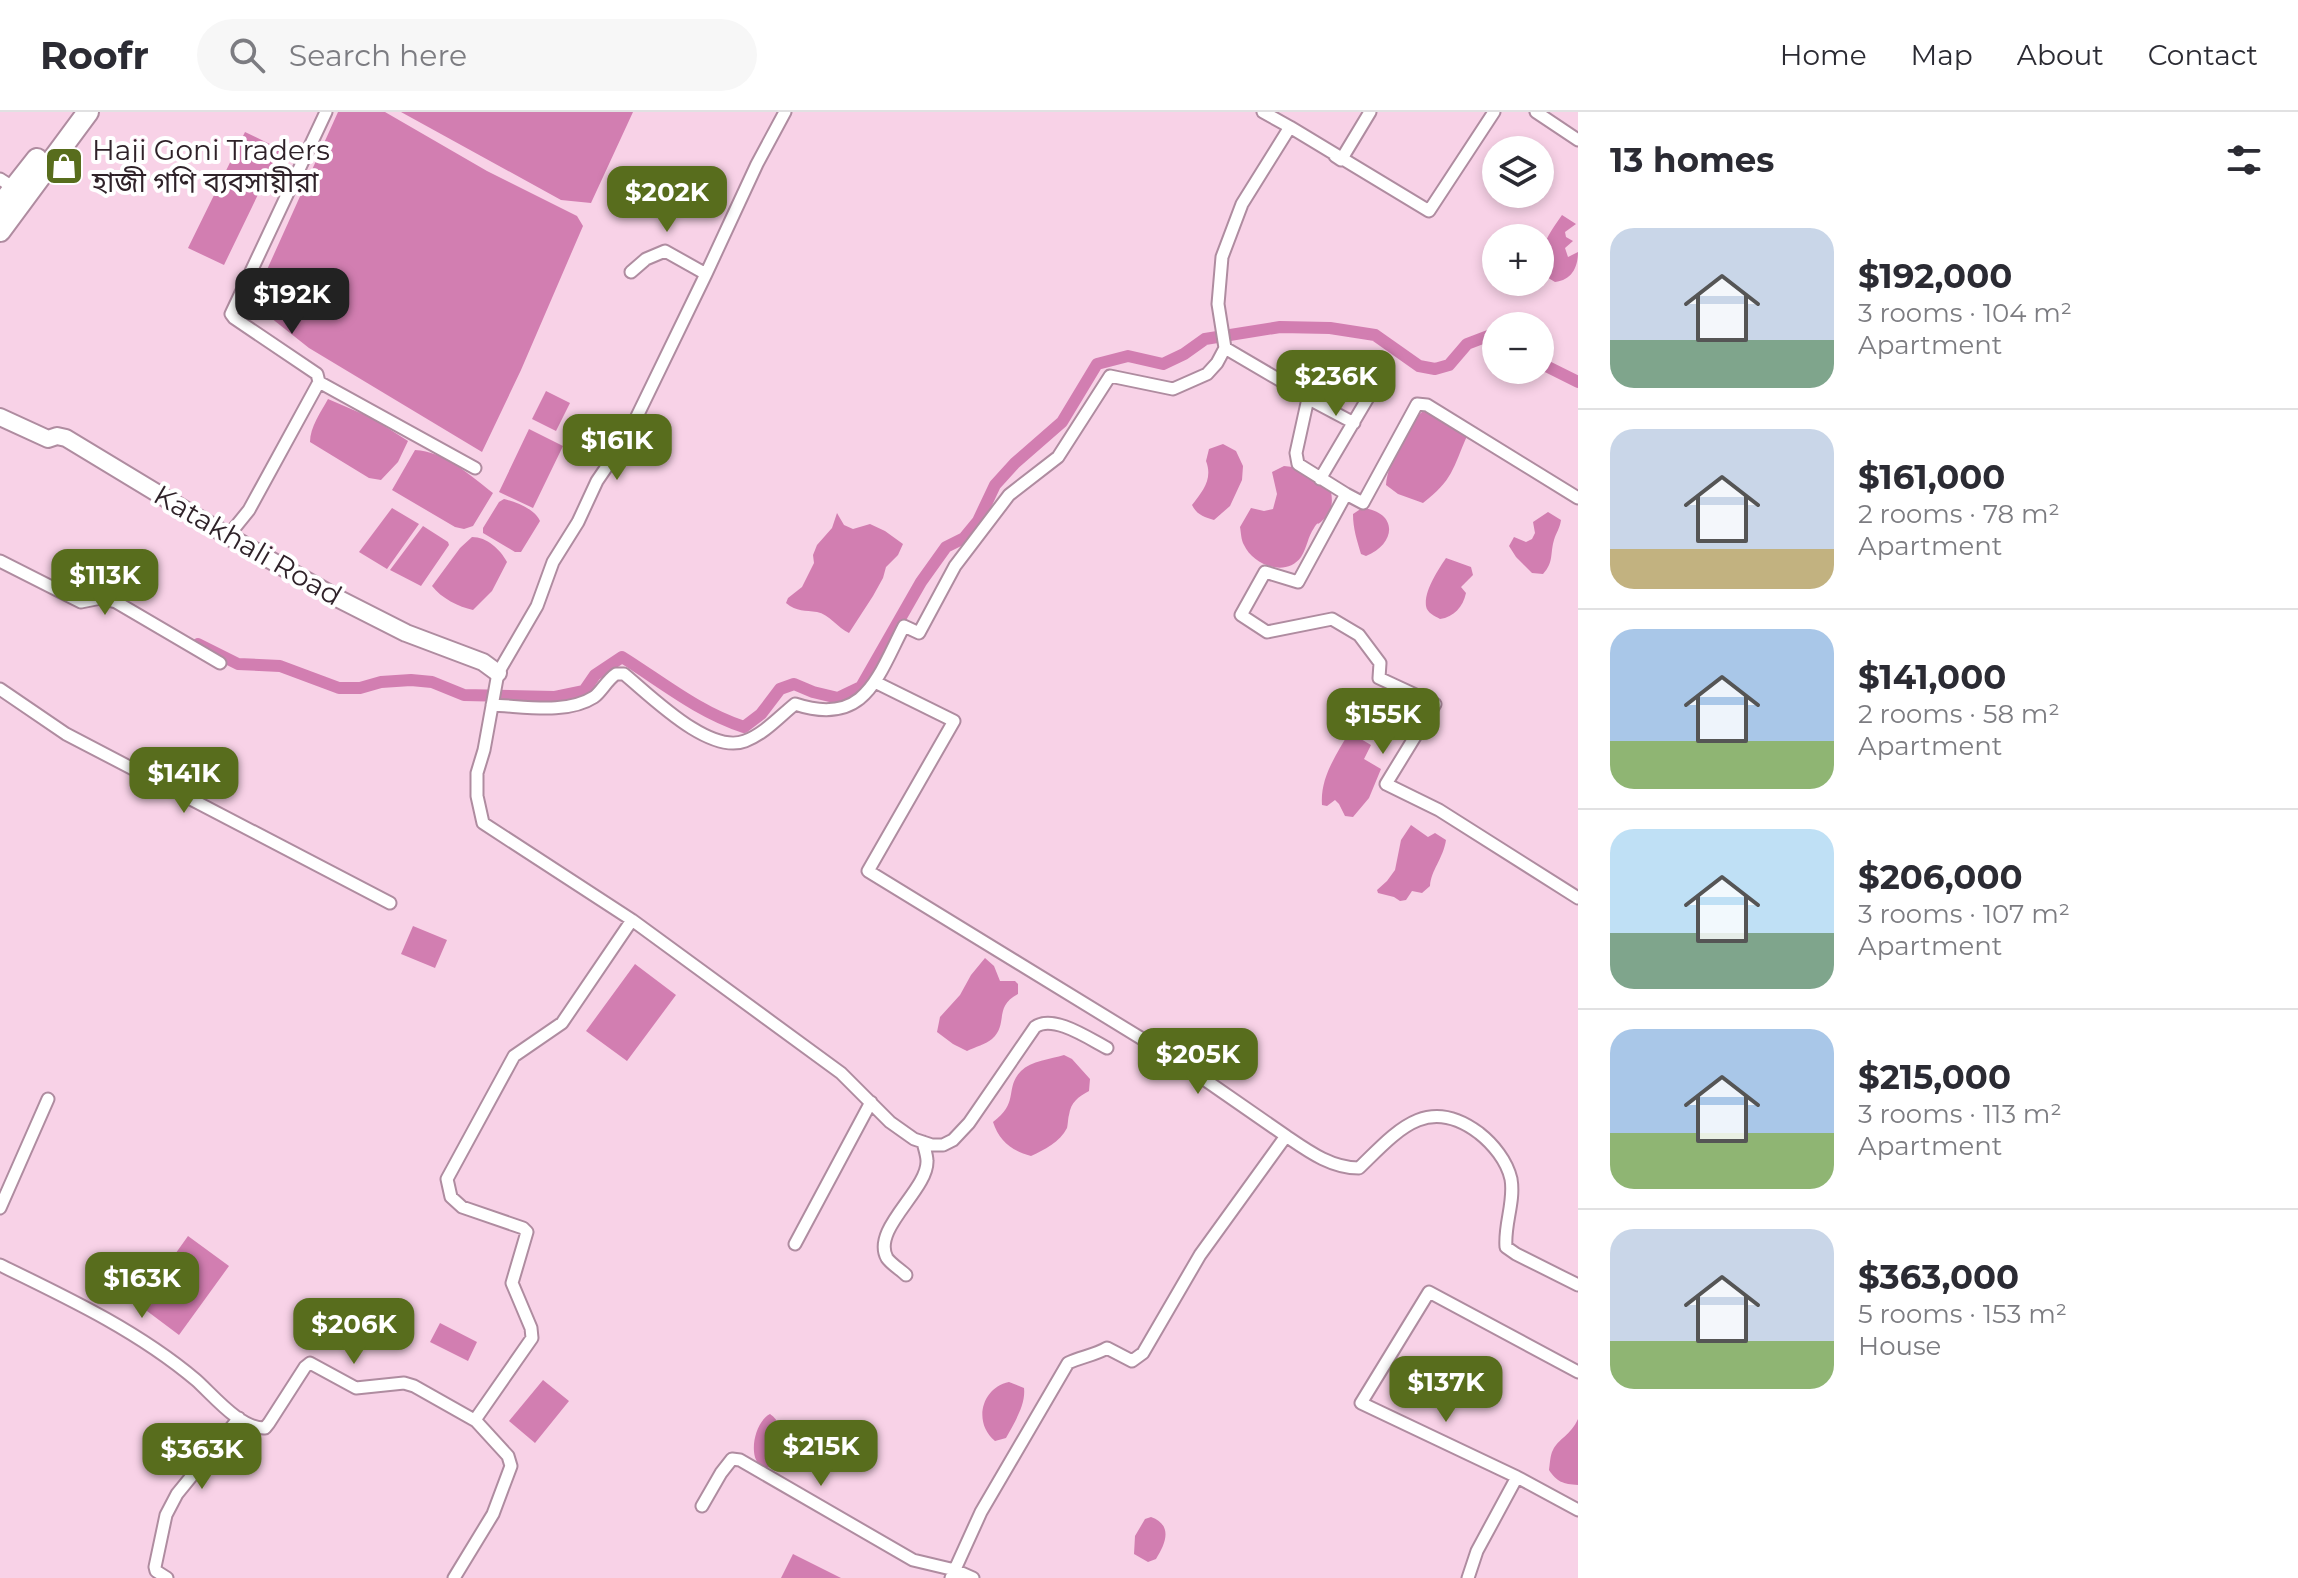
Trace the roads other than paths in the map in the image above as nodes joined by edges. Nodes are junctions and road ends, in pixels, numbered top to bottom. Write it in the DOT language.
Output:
graph roads {
  1 [pos="74,112"];
  2 [pos="88,112"];
  3 [pos="326,112"];
  4 [pos="785,112"];
  5 [pos="1263,112"];
  6 [pos="1370,112"];
  7 [pos="1494,112"];
  8 [pos="1536,112"];
  9 [pos="1290,127"];
  10 [pos="1578,140"];
  11 [pos="1318,146"];
  12 [pos="1341,160"];
  13 [pos="7,183"];
  14 [pos="0,206"];
  15 [pos="0,231"];
  16 [pos="631,272"];
  17 [pos="706,274"];
  18 [pos="1225,348"];
  19 [pos="1382,374"];
  20 [pos="319,382"];
  21 [pos="1307,398"];
  22 [pos="0,417"];
  23 [pos="1354,423"];
  24 [pos="475,468"];
  25 [pos="1320,479"];
  26 [pos="1346,494"];
  27 [pos="1578,498"];
  28 [pos="228,536"];
  29 [pos="0,561"];
  30 [pos="220,663"];
  31 [pos="498,673"];
  32 [pos="875,682"];
  33 [pos="0,689"];
  34 [pos="492,705"];
  35 [pos="1578,898"];
  36 [pos="390,903"];
  37 [pos="632,920"];
  38 [pos="1107,1048"];
  39 [pos="48,1099"];
  40 [pos="871,1102"];
  41 [pos="1286,1136"];
  42 [pos="923,1142"];
  43 [pos="0,1208"];
  44 [pos="795,1244"];
  45 [pos="1,1268"];
  46 [pos="906,1275"];
  47 [pos="1578,1285"];
  48 [pos="1578,1372"];
  49 [pos="239,1418"];
  50 [pos="476,1421"];
  51 [pos="1517,1477"];
  52 [pos="702,1506"];
  53 [pos="1578,1510"];
  54 [pos="953,1574"];
  55 [pos="167,1578"];
  56 [pos="454,1578"];
  57 [pos="973,1578"];
  58 [pos="1468,1578"];
  1 -- 13 [label="highway"];
  2 -- 15 [label="highway"];
  3 -- 20 [label="street"];
  4 -- 17 [label="street"];
  5 -- 9 [label="street"];
  6 -- 12 [label="street"];
  7 -- 12 [label="street"];
  8 -- 10 [label="street"];
  9 -- 12 [label="street"];
  9 -- 18 [label="street"];
  11 -- 12 [label="street"];
  13 -- 14 [label="highway"];
  16 -- 17 [label="street"];
  17 -- 31 [label="street"];
  18 -- 21 [label="street"];
  18 -- 32 [label="street"];
  19 -- 23 [label="street"];
  20 -- 24 [label="street"];
  20 -- 28 [label="street"];
  21 -- 23 [label="street"];
  21 -- 25 [label="street"];
  22 -- 28 [label="street, Katakhali Road"];
  23 -- 25 [label="street"];
  25 -- 26 [label="street"];
  26 -- 27 [label="street"];
  26 -- 35 [label="street"];
  28 -- 31 [label="street, Katakhali Road"];
  29 -- 30 [label="street"];
  31 -- 34 [label="street"];
  32 -- 34 [label="street"];
  32 -- 41 [label="street"];
  33 -- 36 [label="street"];
  34 -- 37 [label="street"];
  37 -- 40 [label="street"];
  37 -- 50 [label="street"];
  38 -- 42 [label="street"];
  39 -- 43 [label="street"];
  40 -- 42 [label="street"];
  40 -- 44 [label="street"];
  41 -- 47 [label="street"];
  41 -- 54 [label="street"];
  42 -- 46 [label="street"];
  45 -- 49 [label="street"];
  48 -- 51 [label="street"];
  49 -- 50 [label="street"];
  49 -- 55 [label="street"];
  50 -- 56 [label="street"];
  51 -- 53 [label="street"];
  51 -- 58 [label="street"];
  52 -- 54 [label="street"];
  54 -- 57 [label="street"];
}
